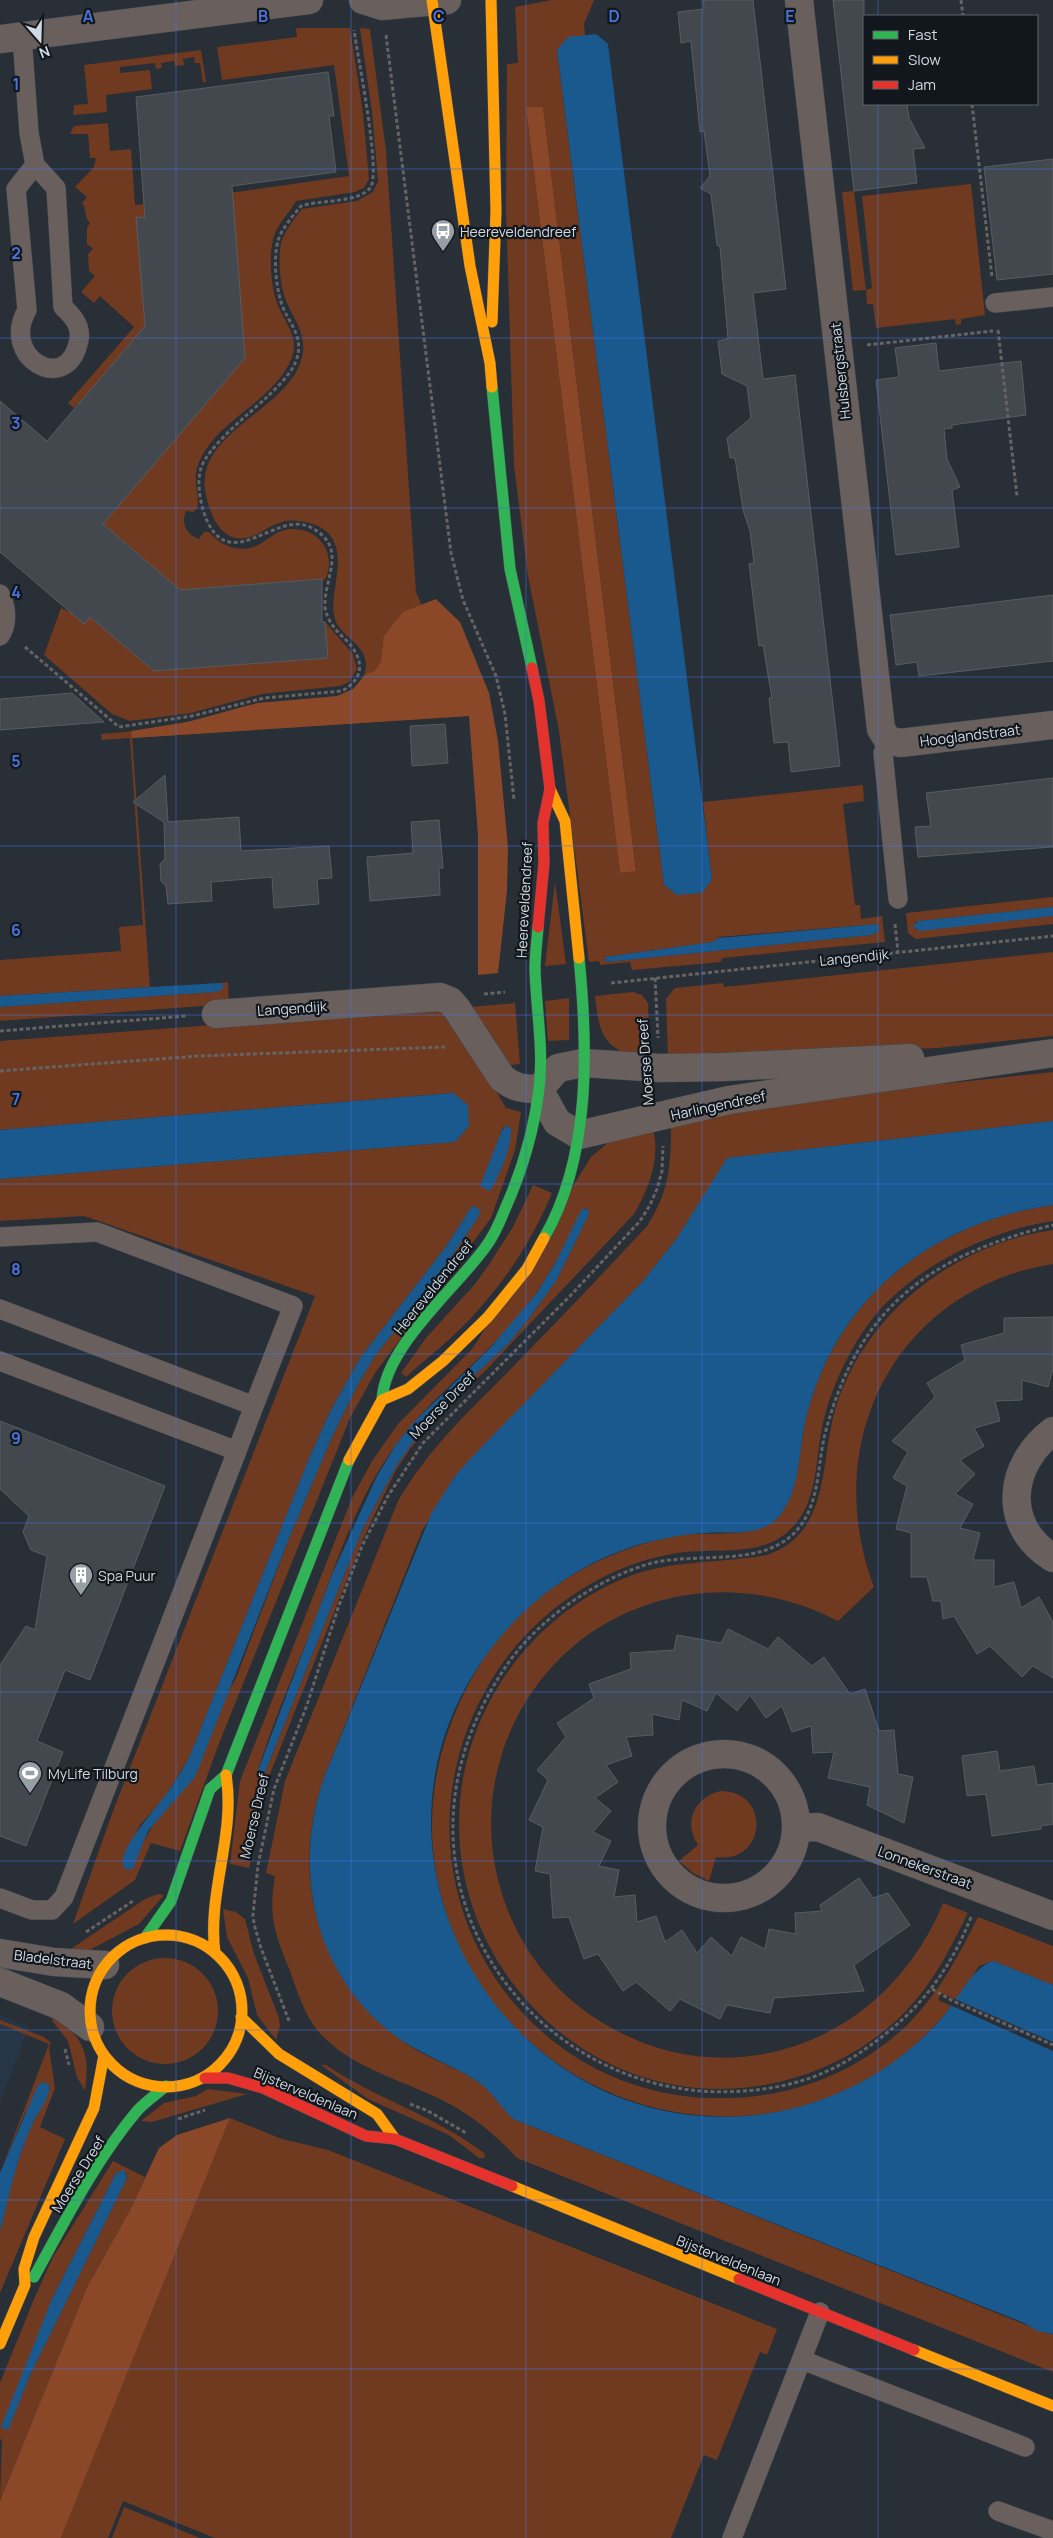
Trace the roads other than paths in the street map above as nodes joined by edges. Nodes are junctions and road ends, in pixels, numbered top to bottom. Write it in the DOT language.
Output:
graph roads {
  1 [pos="309,0"];
  2 [pos="363,0"];
  3 [pos="437,0"];
  4 [pos="491,0"];
  5 [pos="799,0"];
  6 [pos="11,37"];
  7 [pos="35,165"];
  8 [pos="1053,297"];
  9 [pos="995,303"];
  10 [pos="490,363"];
  11 [pos="0,594"];
  12 [pos="2,632"];
  13 [pos="1053,726"];
  14 [pos="888,740"];
  15 [pos="550,789"];
  16 [pos="898,899"];
  17 [pos="216,1014"];
  18 [pos="1053,1052"];
  19 [pos="583,1063"];
  20 [pos="539,1089"];
  21 [pos="579,1135"];
  22 [pos="0,1237"];
  23 [pos="0,1309"];
  24 [pos="0,1361"];
  25 [pos="382,1400"];
  26 [pos="254,1406"];
  27 [pos="1053,1431"];
  28 [pos="237,1451"];
  29 [pos="1053,1558"];
  30 [pos="226,1775"];
  31 [pos="796,1828"];
  32 [pos="0,1898"];
  33 [pos="1053,1916"];
  34 [pos="145,1938"];
  35 [pos="0,1952"];
  36 [pos="215,1953"];
  37 [pos="105,1965"];
  38 [pos="0,1982"];
  39 [pos="241,2017"];
  40 [pos="90,2026"];
  41 [pos="104,2055"];
  42 [pos="206,2078"];
  43 [pos="166,2086"];
  44 [pos="395,2140"];
  45 [pos="25,2285"];
  46 [pos="820,2312"];
  47 [pos="0,2344"];
  48 [pos="802,2360"];
  49 [pos="1053,2406"];
  50 [pos="1024,2447"];
  51 [pos="998,2511"];
  52 [pos="1053,2531"];
  53 [pos="732,2538"];
  1 -- 6 [label="street"];
  2 -- 3 [label="street"];
  3 -- 10 [label="street, Heereveldendreef"];
  4 -- 10 [label="street, Heereveldendreef"];
  5 -- 14 [label="street, Hulsbergstraat"];
  6 -- 7 [label="lane"];
  7 -- 7 [label="lane"];
  8 -- 9 [label="lane"];
  10 -- 15 [label="street, Heereveldendreef"];
  11 -- 12 [label="lane"];
  13 -- 14 [label="street, Hooglandstraat"];
  14 -- 16 [label="lane"];
  15 -- 19 [label="street"];
  15 -- 20 [label="street, Heereveldendreef"];
  17 -- 20 [label="street, Langendijk"];
  18 -- 19 [label="street, Harlingendreef"];
  18 -- 21 [label="street, Harlingendreef"];
  19 -- 20 [label="street, Harlingendreef"];
  19 -- 21 [label="street"];
  20 -- 21 [label="street"];
  20 -- 25 [label="street, Heereveldendreef"];
  21 -- 25 [label="street"];
  22 -- 26 [label="lane"];
  23 -- 26 [label="lane"];
  24 -- 28 [label="lane"];
  25 -- 30 [label="street"];
  26 -- 28 [label="lane"];
  27 -- 29 [label="street"];
  28 -- 32 [label="lane"];
  30 -- 34 [label="street"];
  30 -- 36 [label="street, Moerse Dreef"];
  31 -- 31 [label="street"];
  31 -- 33 [label="street, Lonnekerstraat"];
  34 -- 36 [label="street"];
  34 -- 37 [label="street"];
  35 -- 37 [label="street, Bladelstraat"];
  36 -- 39 [label="street"];
  37 -- 40 [label="street"];
  38 -- 40 [label="street"];
  39 -- 42 [label="street"];
  39 -- 44 [label="street, Bijsterveldenlaan"];
  40 -- 41 [label="street"];
  41 -- 43 [label="street"];
  41 -- 45 [label="street, Moerse Dreef"];
  42 -- 43 [label="street"];
  42 -- 44 [label="street, Bijsterveldenlaan"];
  43 -- 45 [label="street, Moerse Dreef"];
  44 -- 46 [label="street, Bijsterveldenlaan"];
  45 -- 47 [label="street, Moerse Dreef"];
  46 -- 48 [label="lane"];
  46 -- 49 [label="street, Bijsterveldenlaan"];
  48 -- 50 [label="lane"];
  48 -- 53 [label="lane"];
  51 -- 52 [label="lane"];
}
